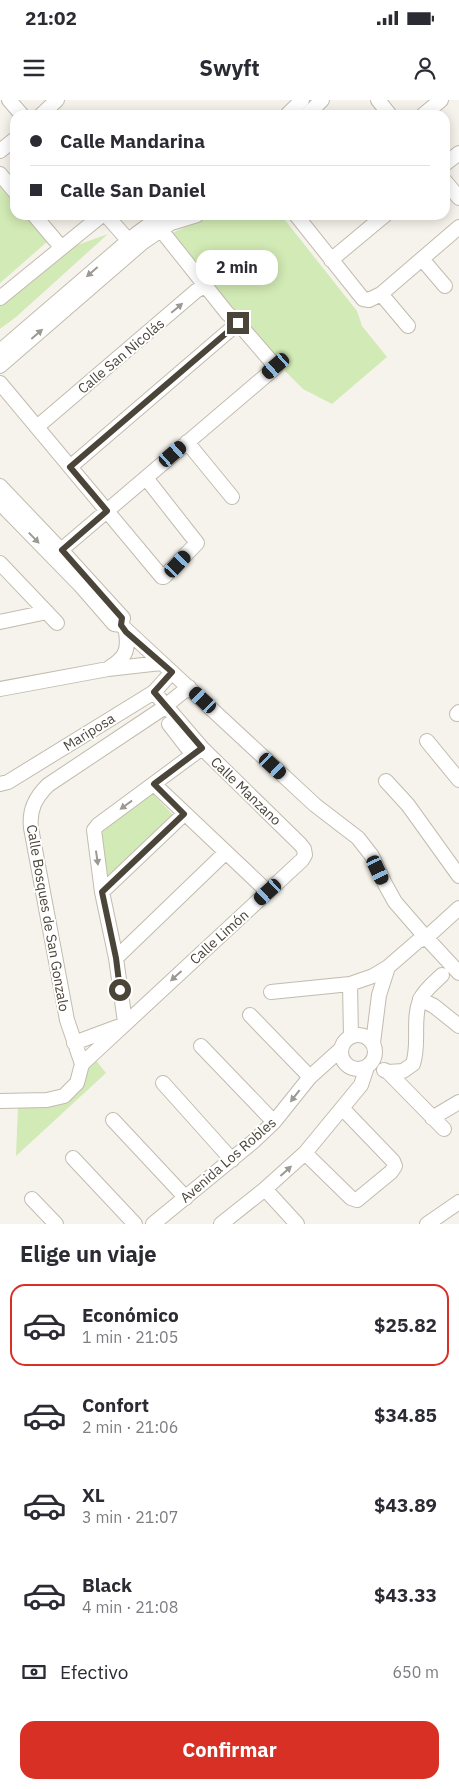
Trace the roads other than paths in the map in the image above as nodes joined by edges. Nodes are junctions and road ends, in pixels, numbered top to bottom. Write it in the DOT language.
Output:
graph roads {
  1 [pos="10,100"];
  2 [pos="56,100"];
  3 [pos="302,100"];
  4 [pos="322,100"];
  5 [pos="378,100"];
  6 [pos="441,100"];
  7 [pos="18,110"];
  8 [pos="47,110"];
  9 [pos="292,110"];
  10 [pos="312,110"];
  11 [pos="386,110"];
  12 [pos="429,110"];
  13 [pos="10,143"];
  14 [pos="0,151"];
  15 [pos="0,174"];
  16 [pos="10,186"];
  17 [pos="450,187"];
  18 [pos="459,198"];
  19 [pos="38,220"];
  20 [pos="96,220"];
  21 [pos="112,220"];
  22 [pos="157,220"];
  23 [pos="180,220"];
  24 [pos="302,220"];
  25 [pos="379,220"];
  26 [pos="459,227"];
  27 [pos="161,230"];
  28 [pos="136,241"];
  29 [pos="61,247"];
  30 [pos="422,259"];
  31 [pos="331,260"];
  32 [pos="205,286"];
  33 [pos="444,286"];
  34 [pos="2,294"];
  35 [pos="375,297"];
  36 [pos="238,323"];
  37 [pos="408,326"];
  38 [pos="0,351"];
  39 [pos="0,366"];
  40 [pos="0,382"];
  41 [pos="37,427"];
  42 [pos="187,442"];
  43 [pos="70,467"];
  44 [pos="146,478"];
  45 [pos="0,486"];
  46 [pos="232,497"];
  47 [pos="0,503"];
  48 [pos="107,511"];
  49 [pos="62,550"];
  50 [pos="0,563"];
  51 [pos="47,612"];
  52 [pos="0,622"];
  53 [pos="57,623"];
  54 [pos="124,629"];
  55 [pos="167,667"];
  56 [pos="108,669"];
  57 [pos="189,687"];
  58 [pos="0,689"];
  59 [pos="150,695"];
  60 [pos="162,708"];
  61 [pos="429,740"];
  62 [pos="197,752"];
  63 [pos="459,780"];
  64 [pos="384,783"];
  65 [pos="0,784"];
  66 [pos="154,784"];
  67 [pos="184,814"];
  68 [pos="300,844"];
  69 [pos="226,853"];
  70 [pos="459,876"];
  71 [pos="102,892"];
  72 [pos="268,892"];
  73 [pos="459,897"];
  74 [pos="459,908"];
  75 [pos="422,937"];
  76 [pos="116,958"];
  77 [pos="388,967"];
  78 [pos="459,973"];
  79 [pos="442,976"];
  80 [pos="350,984"];
  81 [pos="271,992"];
  82 [pos="420,999"];
  83 [pos="250,1015"];
  84 [pos="124,1024"];
  85 [pos="459,1026"];
  86 [pos="351,1037"];
  87 [pos="74,1043"];
  88 [pos="373,1043"];
  89 [pos="202,1046"];
  90 [pos="341,1049"];
  91 [pos="82,1064"];
  92 [pos="369,1066"];
  93 [pos="388,1072"];
  94 [pos="310,1077"];
  95 [pos="163,1083"];
  96 [pos="0,1101"];
  97 [pos="459,1102"];
  98 [pos="342,1108"];
  99 [pos="432,1118"];
  100 [pos="113,1120"];
  101 [pos="274,1122"];
  102 [pos="444,1129"];
  103 [pos="305,1153"];
  104 [pos="73,1158"];
  105 [pos="232,1160"];
  106 [pos="265,1189"];
  107 [pos="186,1198"];
  108 [pos="32,1199"];
  109 [pos="459,1202"];
  110 [pos="161,1222"];
  111 [pos="56,1224"];
  112 [pos="135,1224"];
  113 [pos="222,1224"];
  114 [pos="297,1224"];
  115 [pos="427,1224"];
  1 -- 7 [label="street"];
  2 -- 8 [label="street"];
  3 -- 9 [label="street"];
  4 -- 10 [label="street"];
  5 -- 11 [label="street"];
  6 -- 12 [label="street"];
  13 -- 14 [label="street"];
  15 -- 16 [label="street"];
  17 -- 18 [label="street"];
  19 -- 29 [label="street"];
  20 -- 29 [label="street"];
  21 -- 28 [label="street"];
  22 -- 28 [label="street"];
  23 -- 27 [label="street"];
  24 -- 31 [label="street"];
  25 -- 31 [label="street"];
  26 -- 30 [label="street"];
  27 -- 28 [label="street"];
  27 -- 32 [label="street"];
  28 -- 38 [label="street, one-way"];
  39 -- 28 [label="street, one-way"];
  29 -- 34 [label="street"];
  30 -- 33 [label="street"];
  30 -- 35 [label="street"];
  31 -- 35 [label="street"];
  32 -- 36 [label="street"];
  41 -- 32 [label="street, Calle San Nicolás, one-way"];
  35 -- 37 [label="street"];
  36 -- 42 [label="street"];
  36 -- 43 [label="street"];
  40 -- 41 [label="street"];
  41 -- 43 [label="street"];
  42 -- 44 [label="street"];
  42 -- 46 [label="street"];
  43 -- 48 [label="street"];
  44 -- 48 [label="street"];
  44 -- 48 [label="street"];
  45 -- 49 [label="street"];
  47 -- 54 [label="street, one-way"];
  48 -- 49 [label="street"];
  49 -- 54 [label="street"];
  50 -- 51 [label="street"];
  51 -- 52 [label="street"];
  51 -- 53 [label="street"];
  54 -- 55 [label="street"];
  54 -- 56 [label="street"];
  55 -- 56 [label="street"];
  55 -- 57 [label="street"];
  55 -- 59 [label="street, Mariposa"];
  56 -- 58 [label="street"];
  57 -- 60 [label="street, Calle Bosques de San Gonzalo"];
  57 -- 75 [label="street"];
  59 -- 60 [label="street, Calle Manzano"];
  59 -- 65 [label="street, Mariposa"];
  60 -- 62 [label="street, Calle Manzano"];
  60 -- 87 [label="street, Calle Bosques de San Gonzalo"];
  61 -- 63 [label="street"];
  62 -- 66 [label="street"];
  62 -- 68 [label="street, Calle Manzano"];
  64 -- 70 [label="street"];
  66 -- 67 [label="street"];
  66 -- 71 [label="street, one-way"];
  67 -- 69 [label="street"];
  67 -- 71 [label="street"];
  68 -- 72 [label="street, Calle Limón"];
  69 -- 72 [label="street"];
  69 -- 76 [label="street"];
  71 -- 76 [label="street"];
  72 -- 84 [label="street, Calle Limón, one-way"];
  73 -- 75 [label="street"];
  74 -- 75 [label="street"];
  75 -- 77 [label="street"];
  75 -- 78 [label="street"];
  76 -- 84 [label="street"];
  77 -- 80 [label="street"];
  77 -- 88 [label="street"];
  79 -- 82 [label="street"];
  80 -- 81 [label="street"];
  80 -- 86 [label="street"];
  82 -- 85 [label="street"];
  82 -- 93 [label="street"];
  83 -- 94 [label="street"];
  84 -- 87 [label="street, Calle Limón"];
  84 -- 91 [label="street, Calle Limón"];
  86 -- 88 [label="street"];
  86 -- 90 [label="street"];
  87 -- 91 [label="street, Calle Bosques de San Gonzalo"];
  88 -- 92 [label="street"];
  89 -- 101 [label="street"];
  90 -- 92 [label="street"];
  90 -- 94 [label="street, Avenida Los Robles"];
  91 -- 96 [label="street"];
  92 -- 93 [label="street"];
  92 -- 98 [label="street"];
  93 -- 99 [label="street"];
  94 -- 101 [label="street, Avenida Los Robles, one-way"];
  95 -- 105 [label="street"];
  97 -- 99 [label="street"];
  98 -- 103 [label="street"];
  98 -- 103 [label="street"];
  99 -- 102 [label="street"];
  100 -- 107 [label="street"];
  101 -- 105 [label="street, Avenida Los Robles"];
  106 -- 103 [label="street, one-way"];
  104 -- 112 [label="street"];
  105 -- 107 [label="street, Avenida Los Robles"];
  106 -- 113 [label="street"];
  106 -- 114 [label="street"];
  107 -- 110 [label="street, Avenida Los Robles"];
  108 -- 111 [label="street"];
  109 -- 115 [label="street"];
}
